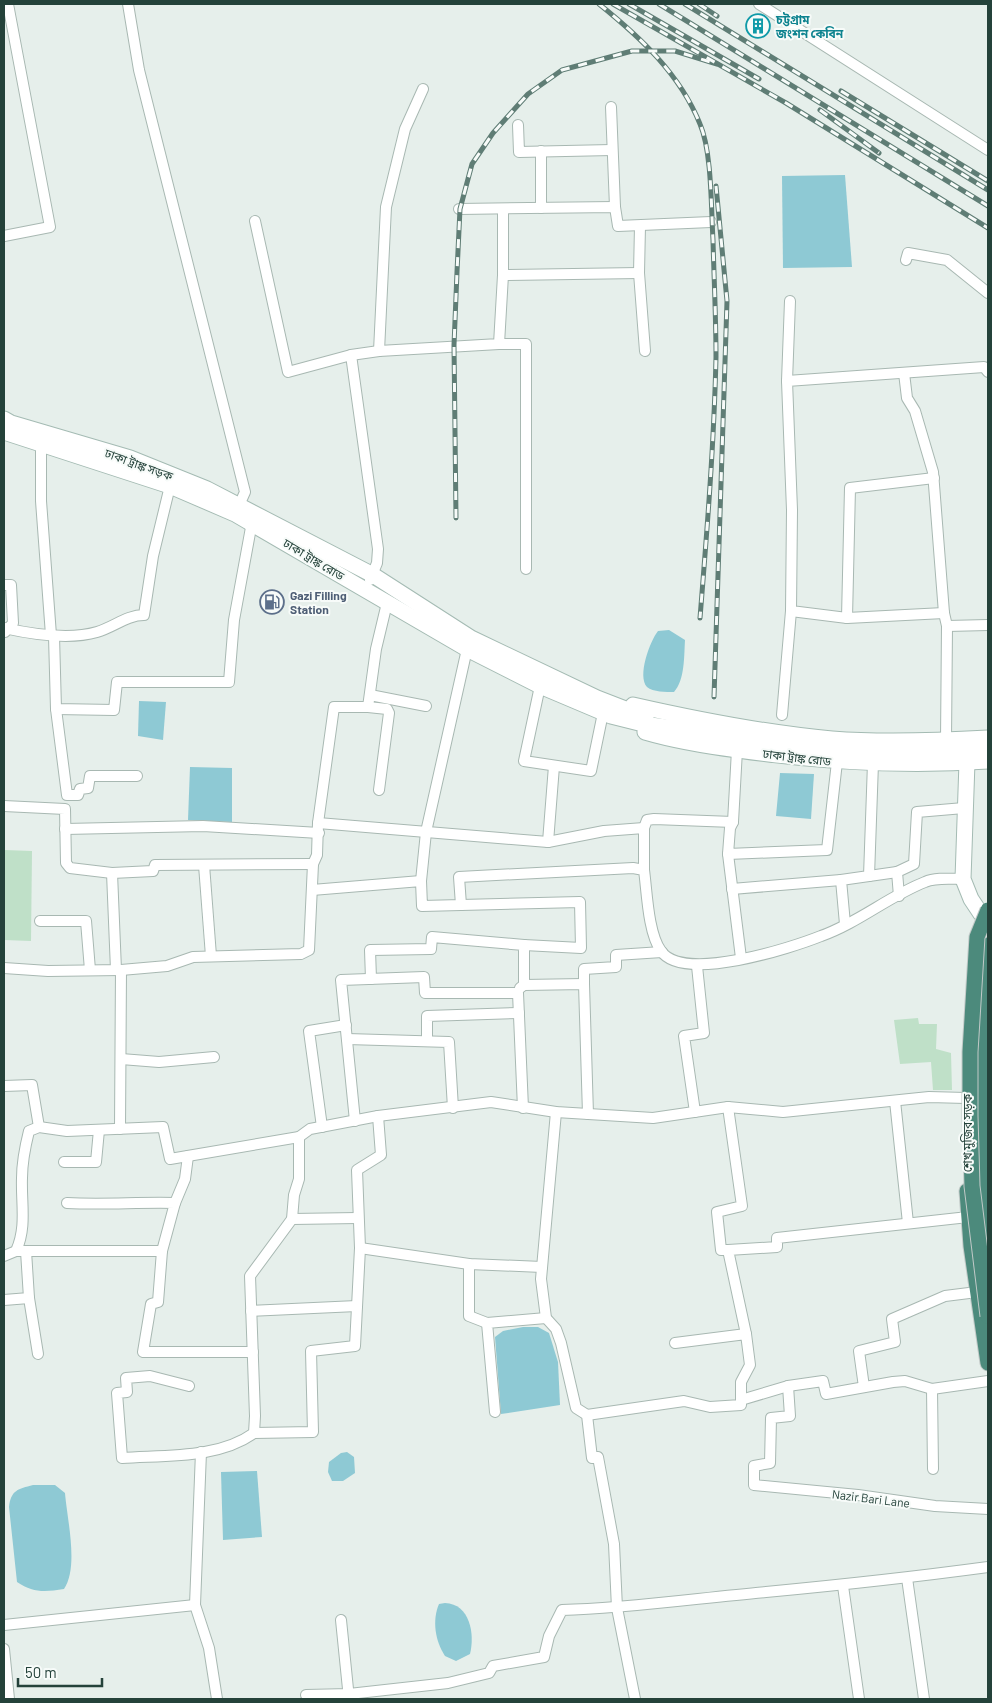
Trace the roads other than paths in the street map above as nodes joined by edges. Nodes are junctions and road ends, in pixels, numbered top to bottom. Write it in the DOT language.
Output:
graph roads {
  1 [pos="8,4"];
  2 [pos="128,4"];
  3 [pos="759,4"];
  4 [pos="423,89"];
  5 [pos="610,107"];
  6 [pos="518,124"];
  7 [pos="612,150"];
  8 [pos="988,150"];
  9 [pos="541,151"];
  10 [pos="615,207"];
  11 [pos="541,208"];
  12 [pos="459,209"];
  13 [pos="503,209"];
  14 [pos="255,220"];
  15 [pos="711,222"];
  16 [pos="640,226"];
  17 [pos="4,236"];
  18 [pos="906,260"];
  19 [pos="639,273"];
  20 [pos="503,275"];
  21 [pos="988,293"];
  22 [pos="790,302"];
  23 [pos="499,344"];
  24 [pos="379,350"];
  25 [pos="645,351"];
  26 [pos="351,355"];
  27 [pos="988,372"];
  28 [pos="904,373"];
  29 [pos="787,381"];
  30 [pos="4,419"];
  31 [pos="4,432"];
  32 [pos="41,445"];
  33 [pos="934,478"];
  34 [pos="170,486"];
  35 [pos="237,509"];
  36 [pos="252,522"];
  37 [pos="270,522"];
  38 [pos="526,569"];
  39 [pos="373,574"];
  40 [pos="4,585"];
  41 [pos="365,590"];
  42 [pos="387,603"];
  43 [pos="791,611"];
  44 [pos="944,613"];
  45 [pos="847,618"];
  46 [pos="988,625"];
  47 [pos="947,626"];
  48 [pos="5,631"];
  49 [pos="52,636"];
  50 [pos="467,649"];
  51 [pos="540,686"];
  52 [pos="370,695"];
  53 [pos="598,698"];
  54 [pos="426,706"];
  55 [pos="368,707"];
  56 [pos="56,709"];
  57 [pos="607,715"];
  58 [pos="782,715"];
  59 [pos="668,727"];
  60 [pos="988,738"];
  61 [pos="946,740"];
  62 [pos="737,750"];
  63 [pos="988,750"];
  64 [pos="988,761"];
  65 [pos="837,762"];
  66 [pos="967,762"];
  67 [pos="873,763"];
  68 [pos="554,766"];
  69 [pos="137,776"];
  70 [pos="379,790"];
  71 [pos="4,806"];
  72 [pos="964,808"];
  73 [pos="733,822"];
  74 [pos="318,828"];
  75 [pos="644,828"];
  76 [pos="65,829"];
  77 [pos="426,832"];
  78 [pos="548,842"];
  79 [pos="728,854"];
  80 [pos="313,864"];
  81 [pos="204,865"];
  82 [pos="644,870"];
  83 [pos="897,872"];
  84 [pos="112,873"];
  85 [pos="868,876"];
  86 [pos="963,879"];
  87 [pos="841,880"];
  88 [pos="421,881"];
  89 [pos="732,889"];
  90 [pos="312,890"];
  91 [pos="899,896"];
  92 [pos="462,905"];
  93 [pos="985,917"];
  94 [pos="40,921"];
  95 [pos="845,924"];
  96 [pos="524,945"];
  97 [pos="988,945"];
  98 [pos="662,952"];
  99 [pos="211,956"];
  100 [pos="741,958"];
  101 [pos="697,966"];
  102 [pos="4,968"];
  103 [pos="90,970"];
  104 [pos="118,970"];
  105 [pos="372,979"];
  106 [pos="584,984"];
  107 [pos="521,989"];
  108 [pos="988,993"];
  109 [pos="519,1013"];
  110 [pos="346,1025"];
  111 [pos="347,1039"];
  112 [pos="427,1041"];
  113 [pos="214,1057"];
  114 [pos="120,1059"];
  115 [pos="4,1086"];
  116 [pos="966,1098"];
  117 [pos="895,1101"];
  118 [pos="728,1107"];
  119 [pos="453,1108"];
  120 [pos="523,1108"];
  121 [pos="556,1112"];
  122 [pos="695,1112"];
  123 [pos="588,1114"];
  124 [pos="378,1116"];
  125 [pos="355,1121"];
  126 [pos="987,1124"];
  127 [pos="39,1127"];
  128 [pos="322,1127"];
  129 [pos="120,1129"];
  130 [pos="99,1130"];
  131 [pos="299,1137"];
  132 [pos="986,1155"];
  133 [pos="188,1156"];
  134 [pos="64,1162"];
  135 [pos="67,1203"];
  136 [pos="175,1203"];
  137 [pos="968,1217"];
  138 [pos="358,1218"];
  139 [pos="292,1220"];
  140 [pos="908,1223"];
  141 [pos="988,1230"];
  142 [pos="988,1234"];
  143 [pos="360,1248"];
  144 [pos="728,1250"];
  145 [pos="21,1251"];
  146 [pos="162,1251"];
  147 [pos="4,1256"];
  148 [pos="469,1264"];
  149 [pos="542,1267"];
  150 [pos="977,1292"];
  151 [pos="29,1298"];
  152 [pos="4,1300"];
  153 [pos="357,1306"];
  154 [pos="251,1311"];
  155 [pos="988,1316"];
  156 [pos="546,1318"];
  157 [pos="487,1323"];
  158 [pos="746,1334"];
  159 [pos="675,1343"];
  160 [pos="252,1352"];
  161 [pos="38,1354"];
  162 [pos="988,1363"];
  163 [pos="988,1381"];
  164 [pos="189,1386"];
  165 [pos="788,1386"];
  166 [pos="864,1387"];
  167 [pos="932,1389"];
  168 [pos="741,1400"];
  169 [pos="495,1412"];
  170 [pos="587,1415"];
  171 [pos="254,1433"];
  172 [pos="201,1452"];
  173 [pos="932,1469"];
  174 [pos="988,1509"];
  175 [pos="988,1567"];
  176 [pos="907,1578"];
  177 [pos="843,1586"];
  178 [pos="195,1605"];
  179 [pos="616,1608"];
  180 [pos="341,1620"];
  181 [pos="4,1625"];
  182 [pos="4,1649"];
  183 [pos="306,1695"];
  184 [pos="349,1697"];
  185 [pos="9,1699"];
  186 [pos="217,1699"];
  187 [pos="636,1699"];
  188 [pos="859,1699"];
  189 [pos="924,1699"];
  1 -- 17 [label="street"];
  2 -- 35 [label="street"];
  3 -- 8 [label="street"];
  4 -- 24 [label="street"];
  5 -- 7 [label="street"];
  6 -- 9 [label="street"];
  7 -- 9 [label="street"];
  7 -- 10 [label="street"];
  9 -- 11 [label="street"];
  10 -- 11 [label="street"];
  10 -- 16 [label="street"];
  11 -- 13 [label="street"];
  12 -- 13 [label="street"];
  13 -- 20 [label="street"];
  14 -- 26 [label="street"];
  15 -- 16 [label="street"];
  16 -- 19 [label="street"];
  18 -- 21 [label="street"];
  19 -- 20 [label="street"];
  19 -- 25 [label="street"];
  20 -- 23 [label="street"];
  22 -- 29 [label="street"];
  23 -- 24 [label="street"];
  23 -- 38 [label="street"];
  24 -- 26 [label="street"];
  26 -- 39 [label="street"];
  27 -- 28 [label="street"];
  28 -- 29 [label="street"];
  28 -- 33 [label="street"];
  29 -- 43 [label="street"];
  30 -- 35 [label="main road, ঢাকা ট্রাঙ্ক সড়ক"];
  31 -- 32 [label="main road, ঢাকা ট্রাঙ্ক রোড"];
  32 -- 34 [label="main road, ঢাকা ট্রাঙ্ক রোড"];
  32 -- 49 [label="street"];
  33 -- 44 [label="street"];
  33 -- 45 [label="street"];
  34 -- 35 [label="main road, ঢাকা ট্রাঙ্ক রোড"];
  34 -- 49 [label="street"];
  35 -- 36 [label="main road, ঢাকা ট্রাঙ্ক রোড"];
  35 -- 37 [label="main road, ঢাকা ট্রাঙ্ক সড়ক"];
  36 -- 41 [label="main road, ঢাকা ট্রাঙ্ক রোড"];
  36 -- 56 [label="street"];
  37 -- 39 [label="main road, ঢাকা ট্রাঙ্ক রোড"];
  39 -- 41 [label="street"];
  39 -- 53 [label="main road, ঢাকা ট্রাঙ্ক রোড"];
  40 -- 48 [label="street"];
  41 -- 42 [label="main road, ঢাকা ট্রাঙ্ক রোড"];
  42 -- 50 [label="main road, ঢাকা ট্রাঙ্ক রোড"];
  42 -- 52 [label="street"];
  43 -- 45 [label="street"];
  43 -- 58 [label="street"];
  44 -- 45 [label="street"];
  44 -- 47 [label="street"];
  46 -- 47 [label="street"];
  47 -- 61 [label="street"];
  48 -- 49 [label="street"];
  49 -- 56 [label="street"];
  50 -- 51 [label="main road, ঢাকা ট্রাঙ্ক রোড"];
  50 -- 77 [label="street"];
  51 -- 57 [label="main road, ঢাকা ট্রাঙ্ক রোড"];
  51 -- 68 [label="street"];
  52 -- 54 [label="street"];
  52 -- 55 [label="street"];
  53 -- 59 [label="main road, ঢাকা ট্রাঙ্ক রোড"];
  53 -- 61 [label="main road"];
  55 -- 70 [label="street"];
  55 -- 74 [label="street"];
  56 -- 69 [label="street"];
  57 -- 59 [label="main road, ঢাকা ট্রাঙ্ক রোড"];
  57 -- 62 [label="main road, ঢাকা ট্রাঙ্ক রোড"];
  57 -- 68 [label="street"];
  59 -- 63 [label="main road, ঢাকা ট্রাঙ্ক রোড"];
  60 -- 61 [label="main road"];
  62 -- 65 [label="main road, ঢাকা ট্রাঙ্ক রোড"];
  62 -- 73 [label="street"];
  64 -- 66 [label="main road, ঢাকা ট্রাঙ্ক রোড"];
  65 -- 67 [label="main road, ঢাকা ট্রাঙ্ক রোড"];
  65 -- 79 [label="street"];
  66 -- 67 [label="main road, ঢাকা ট্রাঙ্ক রোড"];
  66 -- 72 [label="main road"];
  67 -- 85 [label="street"];
  68 -- 78 [label="street"];
  71 -- 76 [label="street"];
  72 -- 83 [label="street"];
  72 -- 86 [label="main road"];
  73 -- 75 [label="street"];
  73 -- 79 [label="street"];
  74 -- 76 [label="street"];
  74 -- 77 [label="street"];
  74 -- 80 [label="street"];
  75 -- 78 [label="street"];
  75 -- 82 [label="street"];
  76 -- 84 [label="street"];
  77 -- 78 [label="street"];
  77 -- 88 [label="street"];
  79 -- 89 [label="street"];
  80 -- 81 [label="street"];
  80 -- 90 [label="street"];
  81 -- 84 [label="street"];
  81 -- 99 [label="street"];
  82 -- 92 [label="street"];
  82 -- 98 [label="street"];
  83 -- 85 [label="street"];
  83 -- 91 [label="street"];
  84 -- 104 [label="street"];
  85 -- 87 [label="street"];
  86 -- 91 [label="street"];
  86 -- 93 [label="main road"];
  87 -- 89 [label="street"];
  87 -- 95 [label="street"];
  88 -- 90 [label="street"];
  88 -- 92 [label="street"];
  89 -- 100 [label="street"];
  90 -- 99 [label="street"];
  91 -- 95 [label="street"];
  92 -- 96 [label="street"];
  93 -- 116 [label="highway, শেখ মুজিব সড়ক"];
  93 -- 155 [label="highway, bridge"];
  94 -- 103 [label="street"];
  95 -- 100 [label="street"];
  96 -- 105 [label="street"];
  96 -- 107 [label="street"];
  97 -- 142 [label="highway"];
  98 -- 101 [label="street"];
  98 -- 106 [label="street"];
  99 -- 104 [label="street"];
  100 -- 101 [label="street"];
  101 -- 122 [label="street"];
  102 -- 103 [label="street"];
  103 -- 104 [label="street"];
  104 -- 114 [label="street"];
  105 -- 107 [label="street"];
  105 -- 110 [label="street"];
  106 -- 107 [label="street"];
  106 -- 123 [label="street"];
  107 -- 109 [label="street"];
  108 -- 126 [label="highway, শেখ মুজিব সড়ক"];
  109 -- 112 [label="street"];
  109 -- 120 [label="street"];
  110 -- 111 [label="street"];
  110 -- 128 [label="street"];
  111 -- 112 [label="street"];
  111 -- 125 [label="street"];
  112 -- 119 [label="street"];
  113 -- 114 [label="street"];
  114 -- 129 [label="street"];
  115 -- 127 [label="street"];
  116 -- 117 [label="street"];
  116 -- 137 [label="highway, শেখ মুজিব সড়ক"];
  117 -- 118 [label="street"];
  117 -- 140 [label="street"];
  118 -- 122 [label="street"];
  118 -- 144 [label="street"];
  119 -- 120 [label="street"];
  119 -- 124 [label="street"];
  120 -- 121 [label="street"];
  121 -- 123 [label="street"];
  121 -- 149 [label="street"];
  122 -- 123 [label="street"];
  124 -- 125 [label="street"];
  124 -- 138 [label="street"];
  125 -- 128 [label="street"];
  126 -- 132 [label="highway, শেখ মুজিব সড়ক"];
  127 -- 130 [label="street"];
  127 -- 145 [label="street"];
  128 -- 131 [label="street"];
  129 -- 130 [label="street"];
  129 -- 133 [label="street"];
  130 -- 134 [label="street"];
  131 -- 133 [label="street"];
  131 -- 139 [label="street"];
  132 -- 141 [label="highway, শেখ মুজিব সড়ক"];
  133 -- 136 [label="street"];
  135 -- 136 [label="street"];
  136 -- 146 [label="street"];
  137 -- 140 [label="street"];
  137 -- 150 [label="highway, শেখ মুজিব সড়ক"];
  138 -- 139 [label="street"];
  138 -- 143 [label="street"];
  139 -- 154 [label="street"];
  140 -- 144 [label="street"];
  143 -- 148 [label="street"];
  143 -- 153 [label="street"];
  144 -- 158 [label="street"];
  145 -- 146 [label="street"];
  145 -- 147 [label="street"];
  145 -- 151 [label="street"];
  146 -- 160 [label="street"];
  148 -- 149 [label="street"];
  148 -- 157 [label="street"];
  149 -- 156 [label="street"];
  150 -- 162 [label="highway, শেখ মুজিব সড়ক"];
  150 -- 166 [label="street"];
  151 -- 152 [label="street"];
  151 -- 161 [label="street"];
  153 -- 154 [label="street"];
  153 -- 171 [label="street"];
  154 -- 160 [label="street"];
  156 -- 157 [label="street"];
  156 -- 170 [label="street"];
  157 -- 169 [label="street"];
  158 -- 159 [label="street"];
  158 -- 168 [label="street"];
  160 -- 171 [label="street"];
  163 -- 167 [label="street"];
  164 -- 172 [label="street"];
  165 -- 166 [label="street"];
  165 -- 168 [label="street"];
  165 -- 174 [label="street, Nazir Bari Lane"];
  166 -- 167 [label="street"];
  167 -- 173 [label="street"];
  168 -- 170 [label="street"];
  170 -- 179 [label="street"];
  171 -- 172 [label="street"];
  172 -- 178 [label="street"];
  175 -- 176 [label="street"];
  176 -- 177 [label="street"];
  176 -- 189 [label="street"];
  177 -- 179 [label="street"];
  177 -- 188 [label="street"];
  178 -- 181 [label="street"];
  178 -- 186 [label="street"];
  179 -- 184 [label="street"];
  179 -- 187 [label="street"];
  180 -- 184 [label="street"];
  182 -- 185 [label="street"];
  183 -- 184 [label="street"];
}
